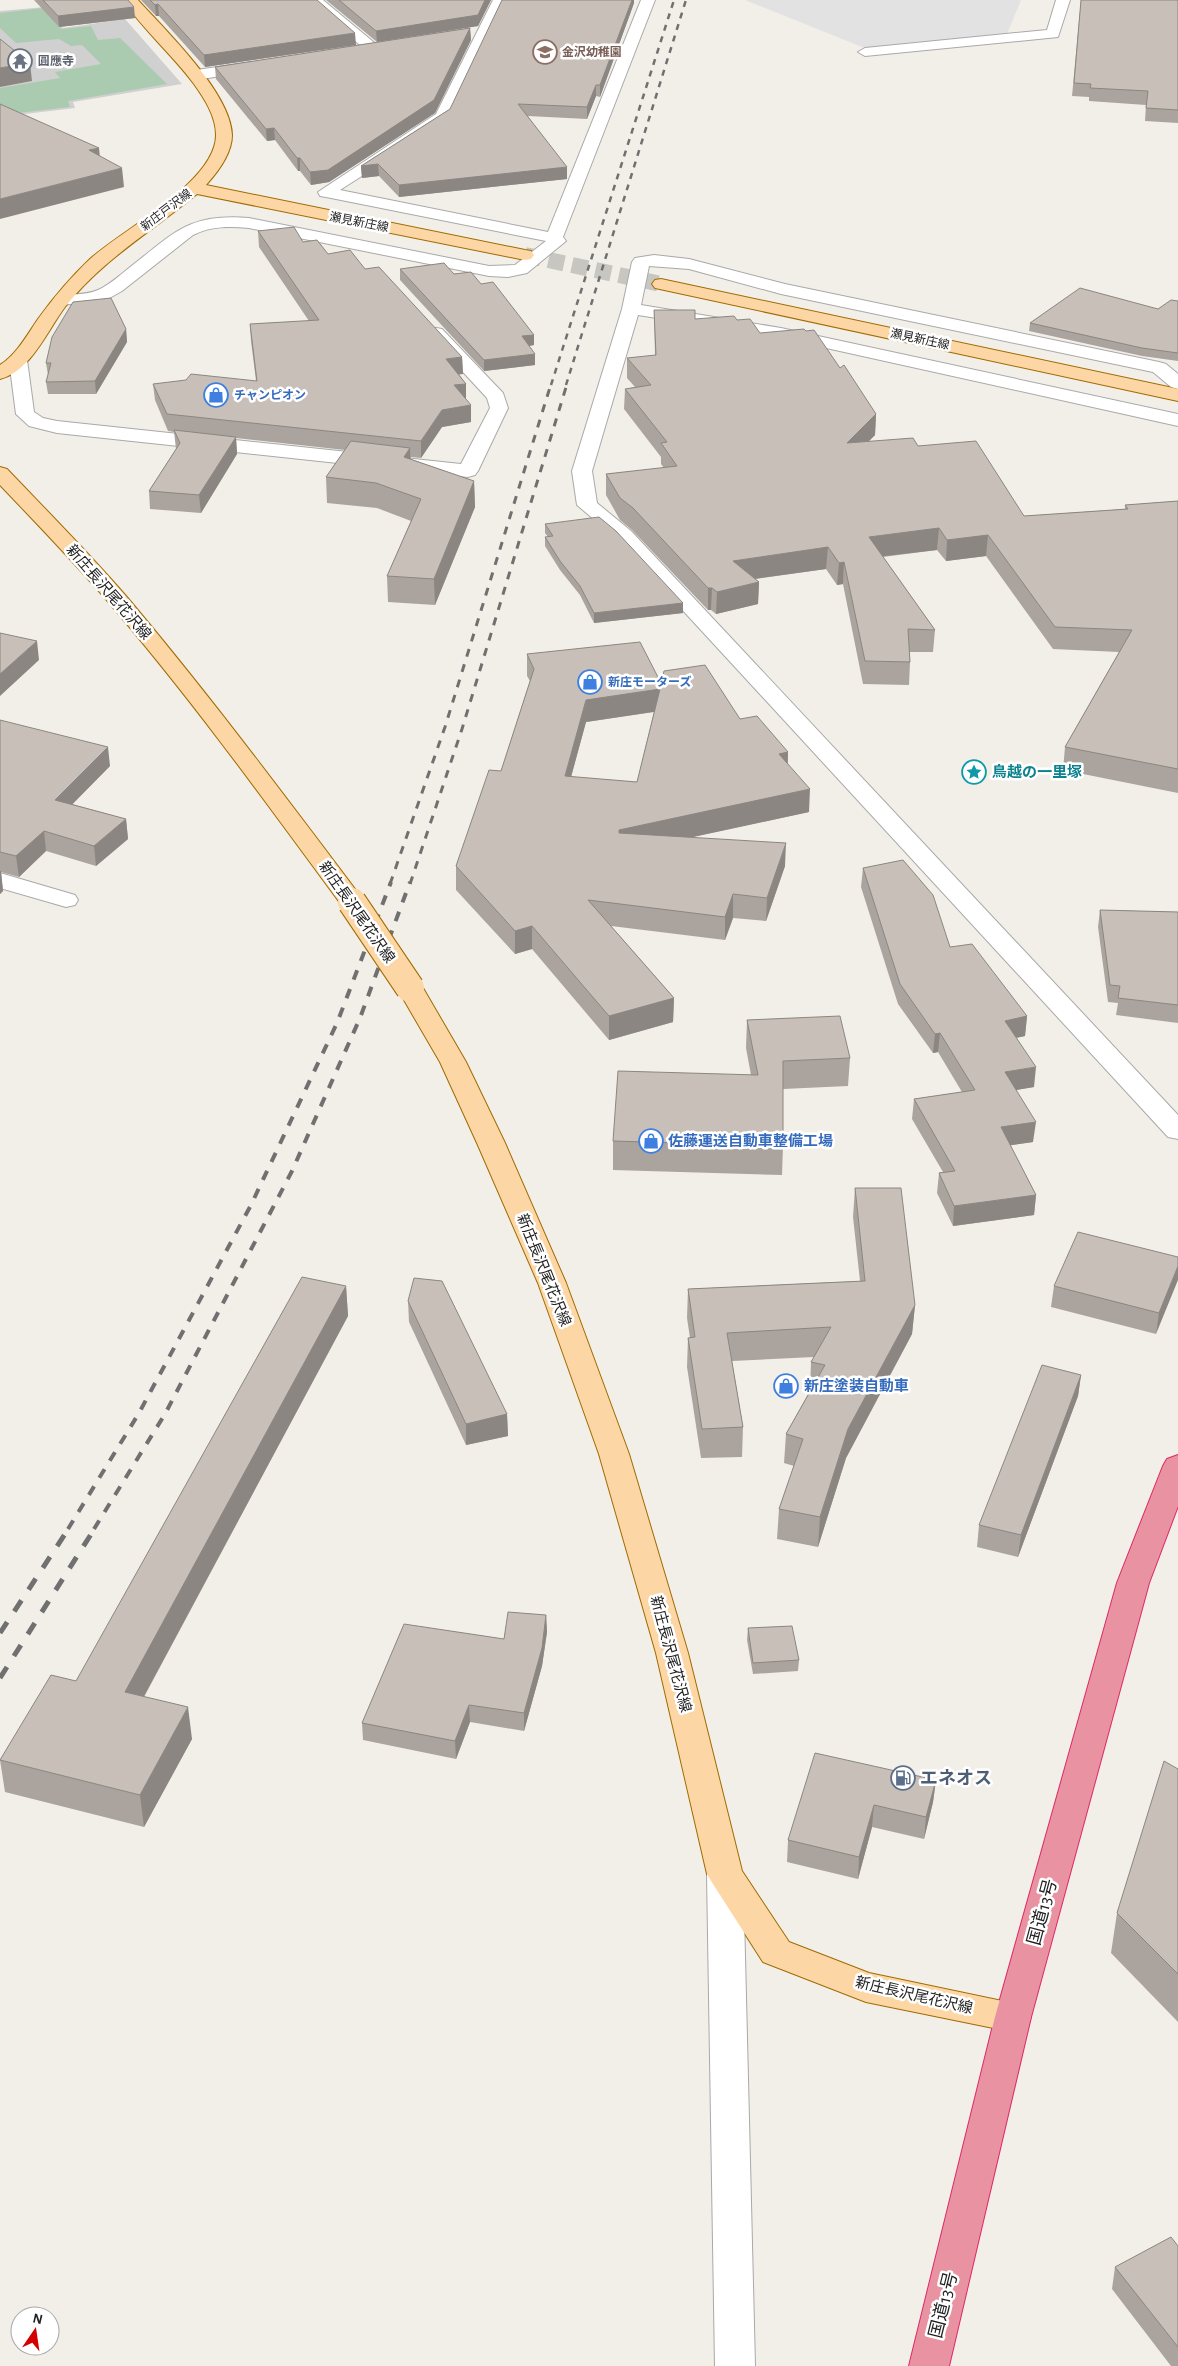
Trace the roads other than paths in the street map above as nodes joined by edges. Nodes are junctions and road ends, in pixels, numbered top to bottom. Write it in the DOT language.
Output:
graph roads {
  1 [pos="130,0"];
  2 [pos="314,0"];
  3 [pos="500,0"];
  4 [pos="1063,0"];
  5 [pos="643,1"];
  6 [pos="484,32"];
  7 [pos="465,35"];
  8 [pos="390,45"];
  9 [pos="372,48"];
  10 [pos="352,51"];
  11 [pos="865,52"];
  12 [pos="264,65"];
  13 [pos="196,76"];
  14 [pos="194,188"];
  15 [pos="554,238"];
  16 [pos="356,245"];
  17 [pos="524,255"];
  18 [pos="376,267"];
  19 [pos="661,284"];
  20 [pos="62,300"];
  21 [pos="631,309"];
  22 [pos="422,318"];
  23 [pos="18,360"];
  24 [pos="0,373"];
  25 [pos="1178,383"];
  26 [pos="1178,395"];
  27 [pos="1178,420"];
  28 [pos="0,473"];
  29 [pos="0,880"];
  30 [pos="66,900"];
  31 [pos="1178,1131"];
  32 [pos="1178,1466"];
  33 [pos="725,1874"];
  34 [pos="1013,2017"];
  35 [pos="735,2366"];
  36 [pos="929,2366"];
  1 -- 13 [label="main road, 新庄戸沢線"];
  2 -- 9 [label="street"];
  3 -- 6 [label="street"];
  4 -- 11 [label="street"];
  5 -- 15 [label="street"];
  6 -- 7 [label="street"];
  6 -- 15 [label="street"];
  8 -- 9 [label="street"];
  9 -- 10 [label="street"];
  12 -- 13 [label="street"];
  13 -- 14 [label="main road, 新庄戸沢線"];
  14 -- 17 [label="main road, 瀬見新庄線"];
  14 -- 20 [label="main road, 新庄戸沢線"];
  15 -- 16 [label="street"];
  16 -- 18 [label="street"];
  16 -- 20 [label="street"];
  19 -- 26 [label="main road, 瀬見新庄線"];
  20 -- 23 [label="main road, 新庄戸沢線"];
  21 -- 25 [label="street"];
  21 -- 27 [label="street"];
  21 -- 31 [label="street"];
  22 -- 23 [label="street"];
  23 -- 24 [label="main road, 新庄戸沢線"];
  28 -- 33 [label="main road, 新庄長沢尾花沢線, bridge"];
  29 -- 30 [label="street"];
  32 -- 34 [label="highway, 国道13号"];
  33 -- 34 [label="main road, 新庄長沢尾花沢線"];
  33 -- 35 [label="street"];
  34 -- 36 [label="highway, 国道13号"];
}
